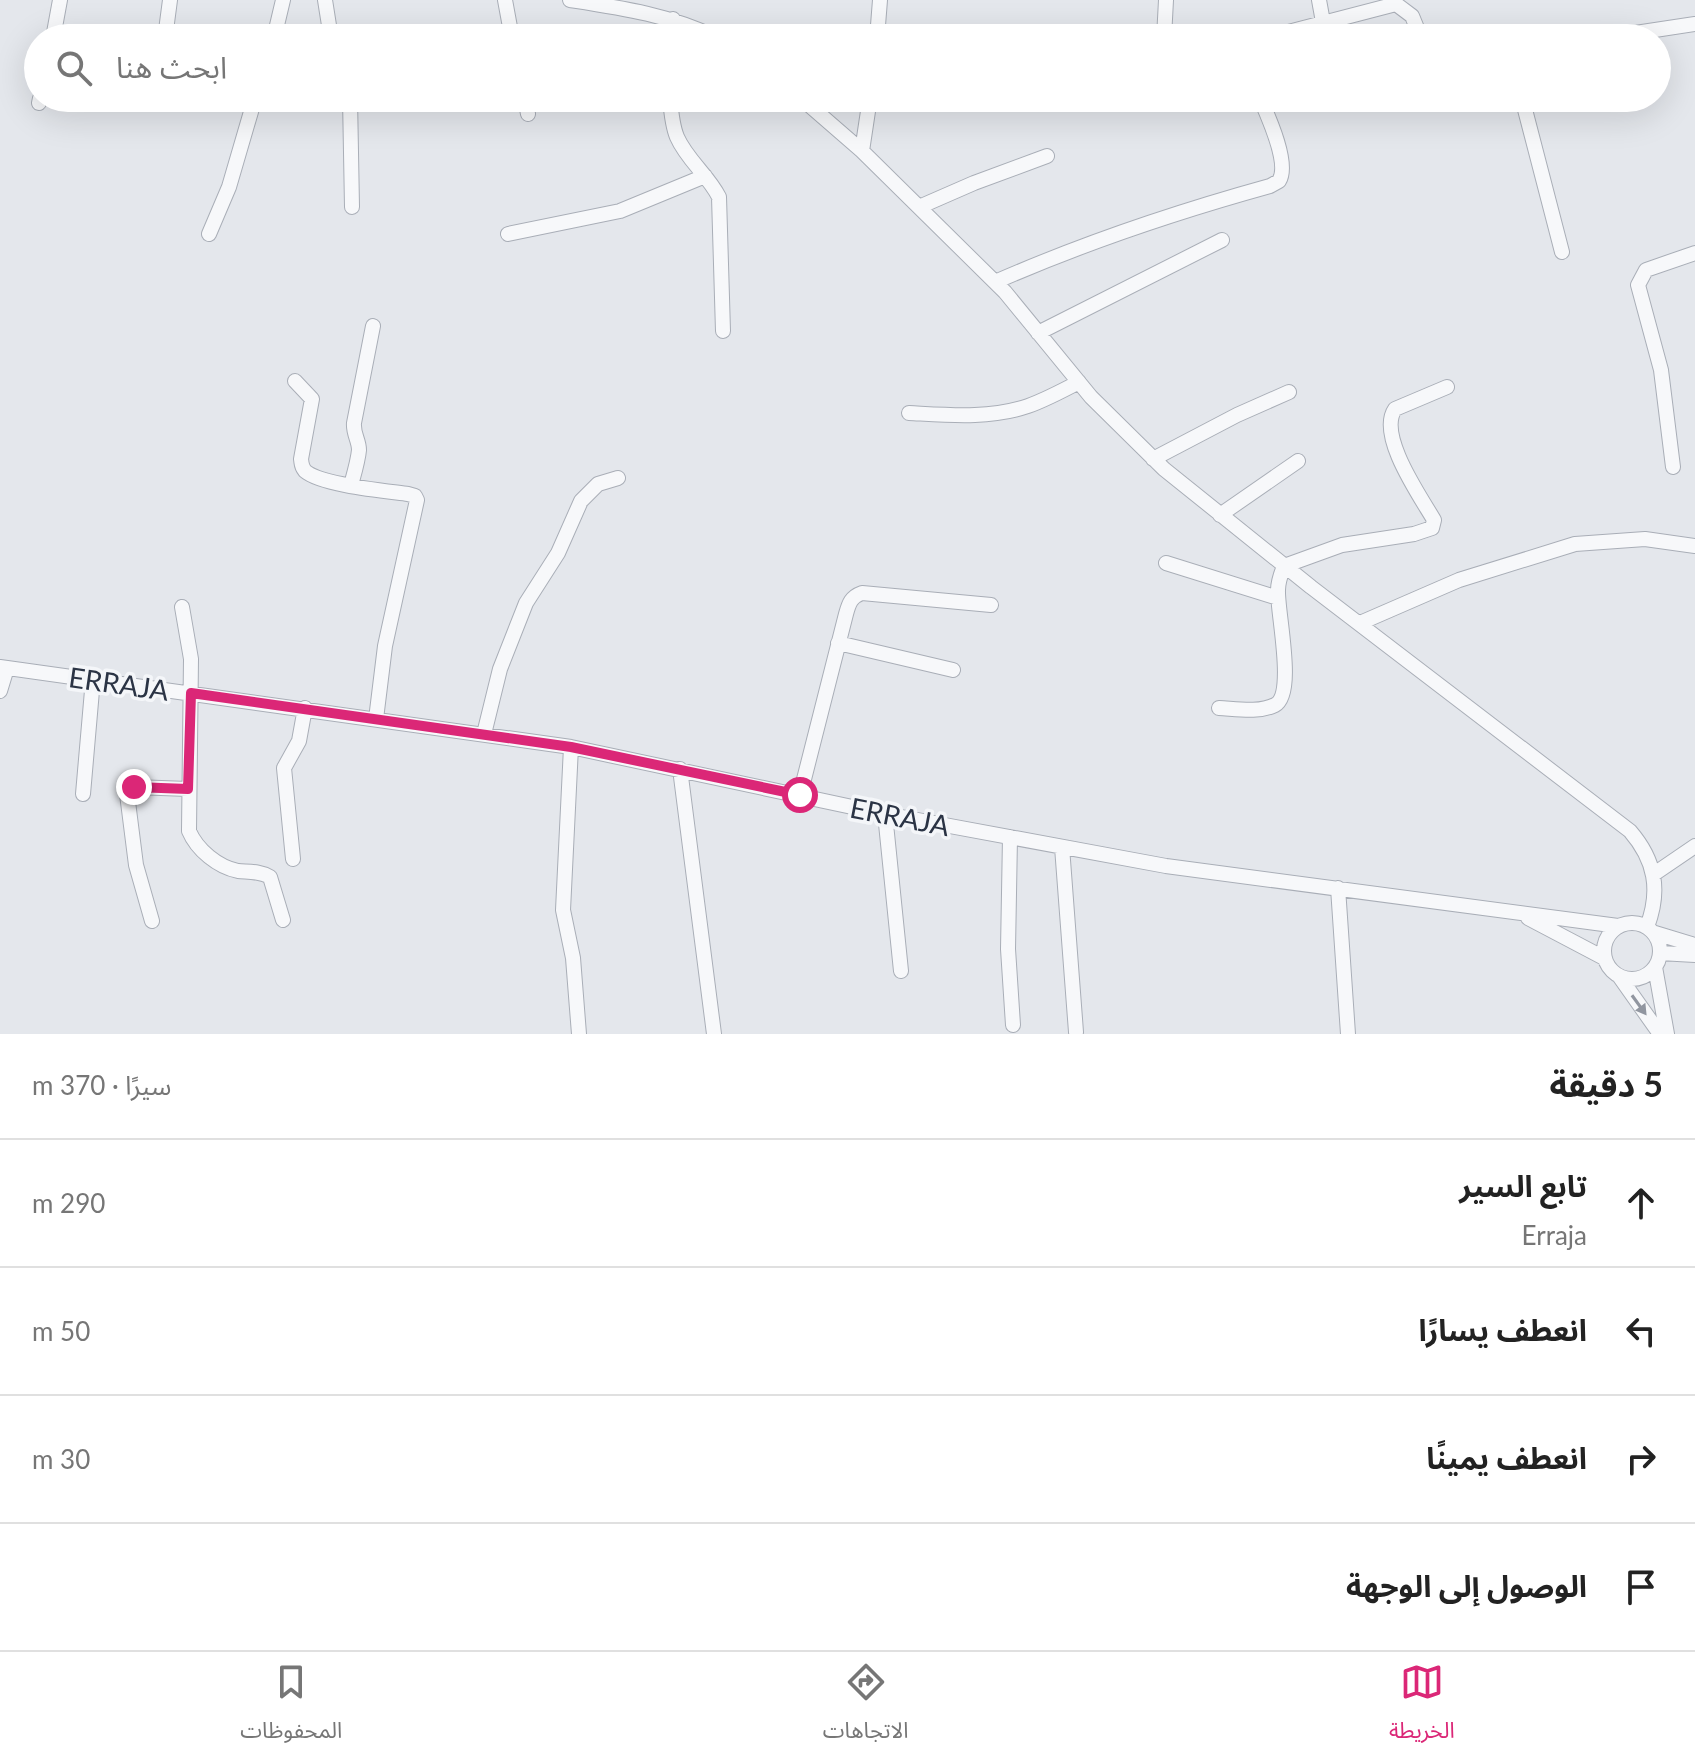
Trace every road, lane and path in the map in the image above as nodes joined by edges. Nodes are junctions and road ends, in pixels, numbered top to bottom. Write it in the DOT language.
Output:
graph roads {
  1 [pos="60,0"];
  2 [pos="170,0"];
  3 [pos="283,0"];
  4 [pos="325,0"];
  5 [pos="505,0"];
  6 [pos="570,0"];
  7 [pos="880,0"];
  8 [pos="1166,0"];
  9 [pos="1319,0"];
  10 [pos="1405,3"];
  11 [pos="673,19"];
  12 [pos="1323,22"];
  13 [pos="56,24"];
  14 [pos="167,24"];
  15 [pos="277,24"];
  16 [pos="329,24"];
  17 [pos="509,24"];
  18 [pos="673,24"];
  19 [pos="685,24"];
  20 [pos="878,24"];
  21 [pos="1165,24"];
  22 [pos="1316,24"];
  23 [pos="1415,24"];
  24 [pos="1695,24"];
  25 [pos="1671,28"];
  26 [pos="251,112"];
  27 [pos="350,112"];
  28 [pos="673,112"];
  29 [pos="817,112"];
  30 [pos="868,112"];
  31 [pos="1265,112"];
  32 [pos="1526,112"];
  33 [pos="862,151"];
  34 [pos="1047,156"];
  35 [pos="705,176"];
  36 [pos="352,207"];
  37 [pos="919,207"];
  38 [pos="209,234"];
  39 [pos="508,234"];
  40 [pos="1222,240"];
  41 [pos="1562,252"];
  42 [pos="1695,253"];
  43 [pos="995,282"];
  44 [pos="373,326"];
  45 [pos="723,331"];
  46 [pos="1038,333"];
  47 [pos="295,381"];
  48 [pos="1079,382"];
  49 [pos="1447,387"];
  50 [pos="1289,392"];
  51 [pos="909,413"];
  52 [pos="1153,459"];
  53 [pos="1298,461"];
  54 [pos="1673,467"];
  55 [pos="618,478"];
  56 [pos="351,485"];
  57 [pos="1220,515"];
  58 [pos="1695,546"];
  59 [pos="1166,563"];
  60 [pos="1284,566"];
  61 [pos="1278,598"];
  62 [pos="991,605"];
  63 [pos="182,607"];
  64 [pos="1360,623"];
  65 [pos="838,643"];
  66 [pos="4,667"];
  67 [pos="953,670"];
  68 [pos="93,679"];
  69 [pos="0,691"];
  70 [pos="191,693"];
  71 [pos="305,708"];
  72 [pos="1219,708"];
  73 [pos="376,719"];
  74 [pos="484,734"];
  75 [pos="571,747"];
  76 [pos="680,769"];
  77 [pos="188,789"];
  78 [pos="83,794"];
  79 [pos="800,795"];
  80 [pos="885,814"];
  81 [pos="1010,837"];
  82 [pos="1695,846"];
  83 [pos="1062,847"];
  84 [pos="293,859"];
  85 [pos="1654,874"];
  86 [pos="1338,888"];
  87 [pos="1517,912"];
  88 [pos="283,920"];
  89 [pos="152,921"];
  90 [pos="1618,926"];
  91 [pos="1651,930"];
  92 [pos="1695,945"];
  93 [pos="1695,955"];
  94 [pos="1604,958"];
  95 [pos="1658,960"];
  96 [pos="901,971"];
  97 [pos="1619,976"];
  98 [pos="1013,1025"];
  99 [pos="1076,1032"];
  100 [pos="579,1034"];
  101 [pos="714,1034"];
  102 [pos="1348,1034"];
  103 [pos="1660,1034"];
  104 [pos="1667,1034"];
  1 -- 13 [label="street"];
  2 -- 14 [label="street"];
  3 -- 15 [label="street"];
  4 -- 16 [label="street"];
  5 -- 17 [label="street"];
  6 -- 11 [label="street"];
  7 -- 20 [label="street"];
  8 -- 21 [label="street"];
  9 -- 12 [label="street"];
  10 -- 12 [label="street"];
  10 -- 23 [label="street"];
  11 -- 18 [label="street"];
  11 -- 19 [label="street"];
  12 -- 22 [label="street"];
  24 -- 25 [label="street"];
  26 -- 38 [label="street"];
  27 -- 36 [label="street"];
  28 -- 35 [label="street"];
  29 -- 33 [label="street"];
  30 -- 33 [label="street"];
  31 -- 43 [label="street"];
  32 -- 41 [label="street"];
  33 -- 37 [label="street"];
  34 -- 37 [label="street"];
  35 -- 39 [label="street"];
  35 -- 45 [label="street"];
  37 -- 43 [label="street"];
  40 -- 46 [label="street"];
  42 -- 54 [label="street"];
  43 -- 46 [label="street"];
  44 -- 56 [label="street"];
  46 -- 48 [label="street"];
  47 -- 56 [label="street"];
  48 -- 51 [label="street"];
  48 -- 52 [label="street"];
  49 -- 60 [label="street"];
  50 -- 52 [label="street"];
  52 -- 57 [label="street"];
  53 -- 57 [label="street"];
  55 -- 74 [label="street"];
  56 -- 73 [label="street"];
  57 -- 60 [label="street"];
  58 -- 64 [label="street"];
  59 -- 61 [label="street"];
  60 -- 61 [label="street"];
  60 -- 64 [label="street"];
  61 -- 72 [label="street"];
  62 -- 65 [label="street"];
  63 -- 70 [label="street"];
  64 -- 85 [label="street"];
  65 -- 67 [label="street"];
  65 -- 79 [label="street"];
  66 -- 68 [label="street, ERRAJA"];
  66 -- 69 [label="street"];
  68 -- 70 [label="street, ERRAJA"];
  68 -- 78 [label="street"];
  70 -- 71 [label="street, ERRAJA"];
  70 -- 77 [label="street"];
  71 -- 73 [label="street, ERRAJA"];
  71 -- 84 [label="street"];
  73 -- 74 [label="street, ERRAJA"];
  74 -- 75 [label="street, ERRAJA"];
  75 -- 76 [label="street, ERRAJA"];
  75 -- 100 [label="street"];
  76 -- 79 [label="street, ERRAJA"];
  76 -- 101 [label="street"];
  77 -- 88 [label="street"];
  77 -- 89 [label="street"];
  79 -- 80 [label="street, ERRAJA"];
  80 -- 81 [label="street, ERRAJA"];
  80 -- 96 [label="street"];
  81 -- 83 [label="street, ERRAJA"];
  81 -- 98 [label="street"];
  82 -- 85 [label="street"];
  83 -- 86 [label="street, ERRAJA"];
  83 -- 99 [label="street"];
  85 -- 91 [label="street"];
  86 -- 87 [label="street, ERRAJA"];
  86 -- 102 [label="street"];
  87 -- 90 [label="street, ERRAJA"];
  87 -- 94 [label="street, ERRAJA"];
  90 -- 91 [label="street"];
  90 -- 94 [label="street"];
  91 -- 92 [label="street"];
  91 -- 95 [label="street"];
  93 -- 95 [label="street"];
  94 -- 97 [label="street"];
  95 -- 97 [label="street"];
  95 -- 104 [label="street"];
  97 -- 103 [label="street, one-way"];
}
